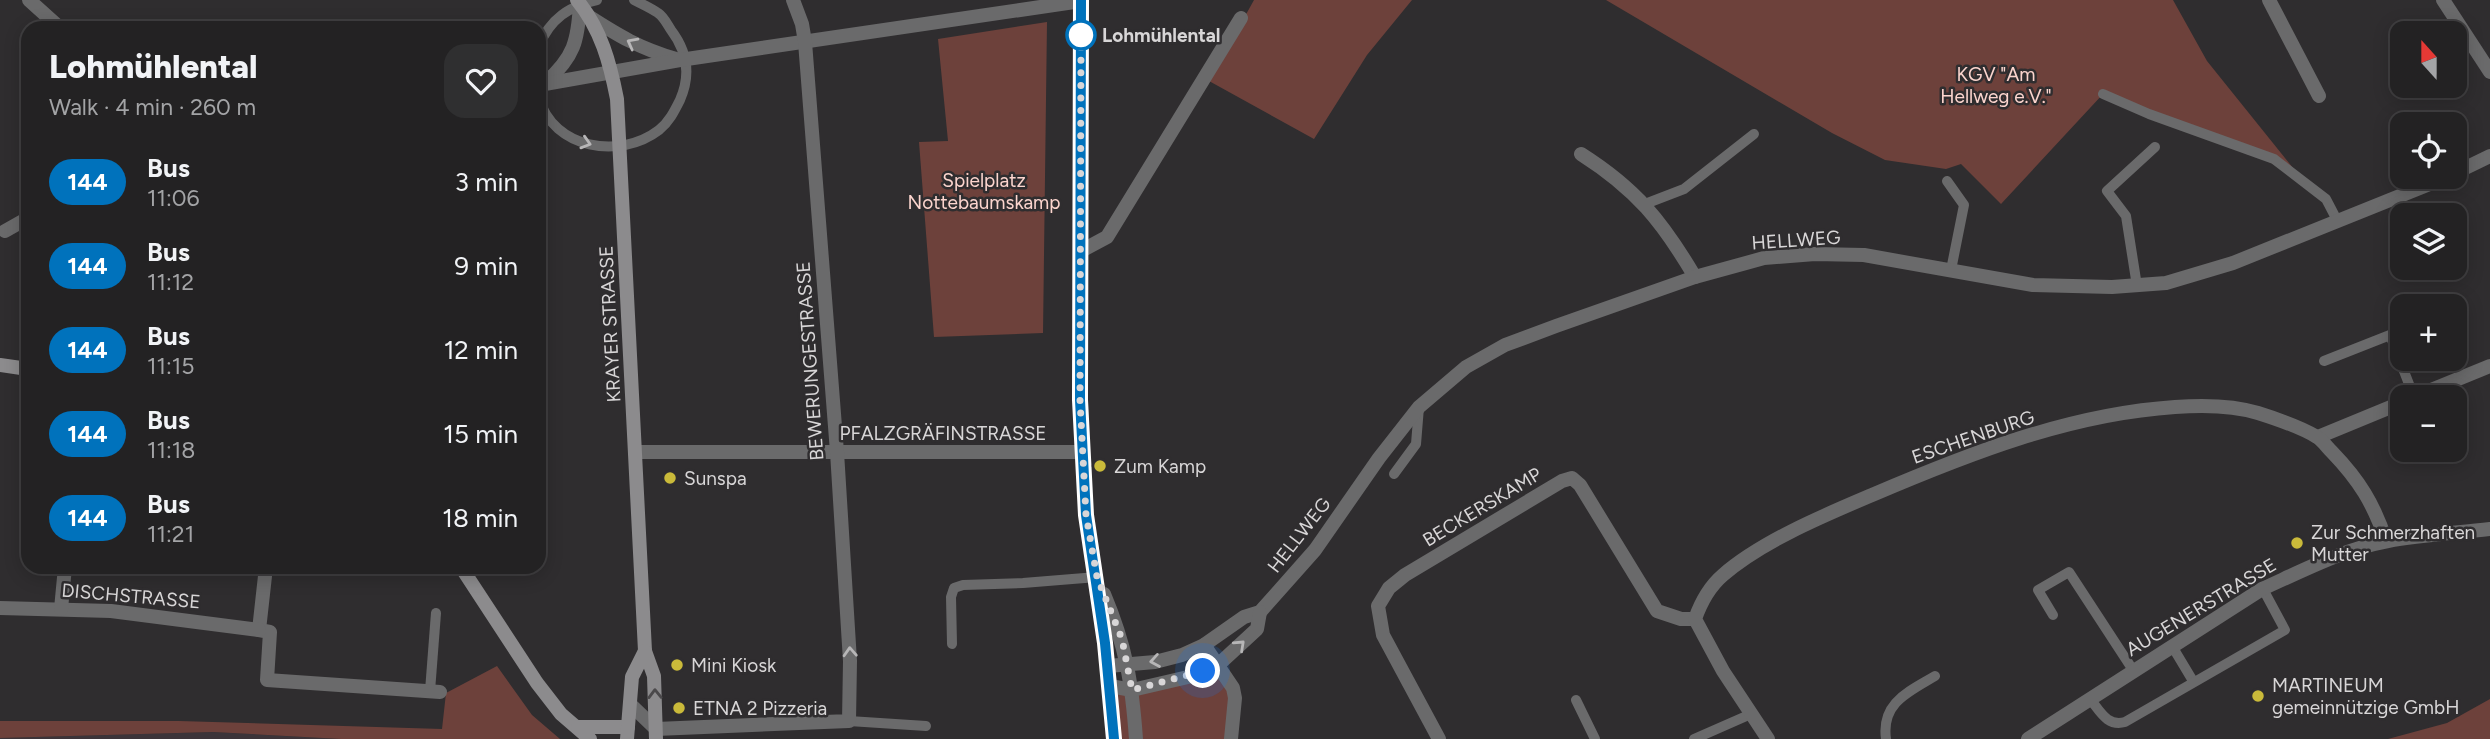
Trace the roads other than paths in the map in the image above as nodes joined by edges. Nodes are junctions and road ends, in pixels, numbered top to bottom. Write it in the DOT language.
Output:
graph roads {
  1 [pos="29,0"];
  2 [pos="597,0"];
  3 [pos="634,0"];
  4 [pos="793,0"];
  5 [pos="1081,0"];
  6 [pos="2269,0"];
  7 [pos="2443,0"];
  8 [pos="582,7"];
  9 [pos="1241,18"];
  10 [pos="52,21"];
  11 [pos="546,30"];
  12 [pos="805,42"];
  13 [pos="683,60"];
  14 [pos="612,72"];
  15 [pos="2490,72"];
  16 [pos="546,81"];
  17 [pos="546,83"];
  18 [pos="2103,93"];
  19 [pos="2319,96"];
  20 [pos="546,114"];
  21 [pos="1754,134"];
  22 [pos="621,145"];
  23 [pos="2155,147"];
  24 [pos="1581,155"];
  25 [pos="2490,156"];
  26 [pos="2467,167"];
  27 [pos="1947,181"];
  28 [pos="2418,189"];
  29 [pos="1645,204"];
  30 [pos="21,222"];
  31 [pos="2337,222"];
  32 [pos="5,230"];
  33 [pos="1081,251"];
  34 [pos="1951,270"];
  35 [pos="1695,277"];
  36 [pos="2137,286"];
  37 [pos="2324,361"];
  38 [pos="0,365"];
  39 [pos="2490,366"];
  40 [pos="21,368"];
  41 [pos="2409,385"];
  42 [pos="2443,385"];
  43 [pos="1419,407"];
  44 [pos="2390,407"];
  45 [pos="2318,437"];
  46 [pos="635,452"];
  47 [pos="837,452"];
  48 [pos="1082,452"];
  49 [pos="1394,474"];
  50 [pos="2490,528"];
  51 [pos="2386,541"];
  52 [pos="64,574"];
  53 [pos="265,574"];
  54 [pos="466,574"];
  55 [pos="1097,577"];
  56 [pos="2263,589"];
  57 [pos="0,608"];
  58 [pos="61,609"];
  59 [pos="1260,612"];
  60 [pos="436,613"];
  61 [pos="2053,615"];
  62 [pos="1695,619"];
  63 [pos="258,630"];
  64 [pos="952,644"];
  65 [pos="1204,645"];
  66 [pos="2172,646"];
  67 [pos="645,651"];
  68 [pos="1127,664"];
  69 [pos="1108,666"];
  70 [pos="1218,666"];
  71 [pos="2133,670"];
  72 [pos="1935,676"];
  73 [pos="2193,681"];
  74 [pos="1110,686"];
  75 [pos="1132,690"];
  76 [pos="435,692"];
  77 [pos="2090,699"];
  78 [pos="1576,700"];
  79 [pos="630,704"];
  80 [pos="1751,714"];
  81 [pos="849,721"];
  82 [pos="926,726"];
  83 [pos="578,727"];
  84 [pos="627,733"];
  85 [pos="656,734"];
  86 [pos="590,739"];
  87 [pos="638,739"];
  88 [pos="1114,739"];
  89 [pos="1136,739"];
  90 [pos="1231,739"];
  91 [pos="1439,739"];
  92 [pos="1595,739"];
  93 [pos="1694,739"];
  94 [pos="1768,739"];
  95 [pos="1886,739"];
  96 [pos="2028,739"];
  1 -- 10 [label="street"];
  2 -- 8 [label="lane"];
  3 -- 13 [label="lane"];
  4 -- 12 [label="street, BEWERUNGESTRASSE"];
  5 -- 12 [label="street"];
  5 -- 33 [label="street"];
  6 -- 19 [label="street"];
  7 -- 15 [label="street"];
  8 -- 11 [label="lane"];
  13 -- 8 [label="street, one-way"];
  8 -- 14 [label="main road, KRAYER STRASSE"];
  8 -- 16 [label="street"];
  9 -- 33 [label="street"];
  12 -- 13 [label="street"];
  12 -- 47 [label="street, BEWERUNGESTRASSE"];
  13 -- 14 [label="street"];
  13 -- 22 [label="lane"];
  14 -- 17 [label="street"];
  14 -- 22 [label="main road, KRAYER STRASSE"];
  18 -- 31 [label="lane"];
  20 -- 22 [label="lane, one-way"];
  21 -- 29 [label="lane"];
  22 -- 46 [label="main road, KRAYER STRASSE"];
  23 -- 36 [label="lane"];
  24 -- 29 [label="street"];
  25 -- 26 [label="street"];
  27 -- 34 [label="lane"];
  28 -- 31 [label="street, HELLWEG"];
  29 -- 35 [label="street"];
  30 -- 32 [label="street"];
  31 -- 36 [label="street, HELLWEG"];
  33 -- 48 [label="street"];
  34 -- 35 [label="street, HELLWEG"];
  34 -- 36 [label="street, HELLWEG"];
  35 -- 43 [label="street, HELLWEG"];
  37 -- 41 [label="lane"];
  38 -- 40 [label="main road"];
  39 -- 42 [label="street"];
  43 -- 49 [label="lane"];
  43 -- 59 [label="street, HELLWEG"];
  44 -- 45 [label="street"];
  45 -- 51 [label="street, ESCHENBURG"];
  45 -- 62 [label="street, ESCHENBURG"];
  46 -- 47 [label="street, PFALZGRÄFINSTRASSE"];
  46 -- 67 [label="main road, KRAYER STRASSE"];
  47 -- 48 [label="street, PFALZGRÄFINSTRASSE"];
  81 -- 47 [label="street, BEWERUNGESTRASSE, one-way"];
  48 -- 55 [label="street"];
  50 -- 51 [label="street, AUGENERSTRASSE"];
  51 -- 56 [label="street, AUGENERSTRASSE"];
  52 -- 58 [label="street"];
  53 -- 63 [label="street"];
  54 -- 83 [label="main road"];
  55 -- 64 [label="lane"];
  55 -- 68 [label="street"];
  55 -- 69 [label="street"];
  56 -- 66 [label="street, AUGENERSTRASSE"];
  56 -- 73 [label="lane"];
  57 -- 58 [label="street, DISCHSTRASSE"];
  58 -- 63 [label="street, DISCHSTRASSE"];
  59 -- 65 [label="street, HELLWEG"];
  70 -- 59 [label="street, HELLWEG, one-way"];
  60 -- 76 [label="lane"];
  61 -- 71 [label="lane"];
  62 -- 80 [label="street"];
  62 -- 91 [label="street, BECKERSKAMP"];
  63 -- 76 [label="street"];
  65 -- 68 [label="street, HELLWEG, one-way"];
  65 -- 70 [label="street"];
  66 -- 71 [label="street, AUGENERSTRASSE"];
  66 -- 73 [label="lane"];
  67 -- 79 [label="main road, KRAYER STRASSE"];
  85 -- 67 [label="main road, KRAYER STRASSE, one-way"];
  68 -- 69 [label="street, HELLWEG"];
  68 -- 75 [label="street"];
  69 -- 74 [label="street"];
  70 -- 75 [label="street, HELLWEG"];
  70 -- 90 [label="street"];
  71 -- 77 [label="street, AUGENERSTRASSE"];
  72 -- 95 [label="lane"];
  73 -- 77 [label="lane"];
  74 -- 75 [label="street, HELLWEG"];
  74 -- 88 [label="street"];
  75 -- 89 [label="street"];
  77 -- 96 [label="street, AUGENERSTRASSE"];
  78 -- 92 [label="lane"];
  79 -- 84 [label="main road, KRAYER STRASSE"];
  79 -- 85 [label="street"];
  80 -- 93 [label="lane"];
  80 -- 94 [label="street"];
  81 -- 82 [label="lane"];
  81 -- 85 [label="street"];
  83 -- 84 [label="main road"];
  83 -- 86 [label="main road"];
  84 -- 87 [label="main road"];
}
